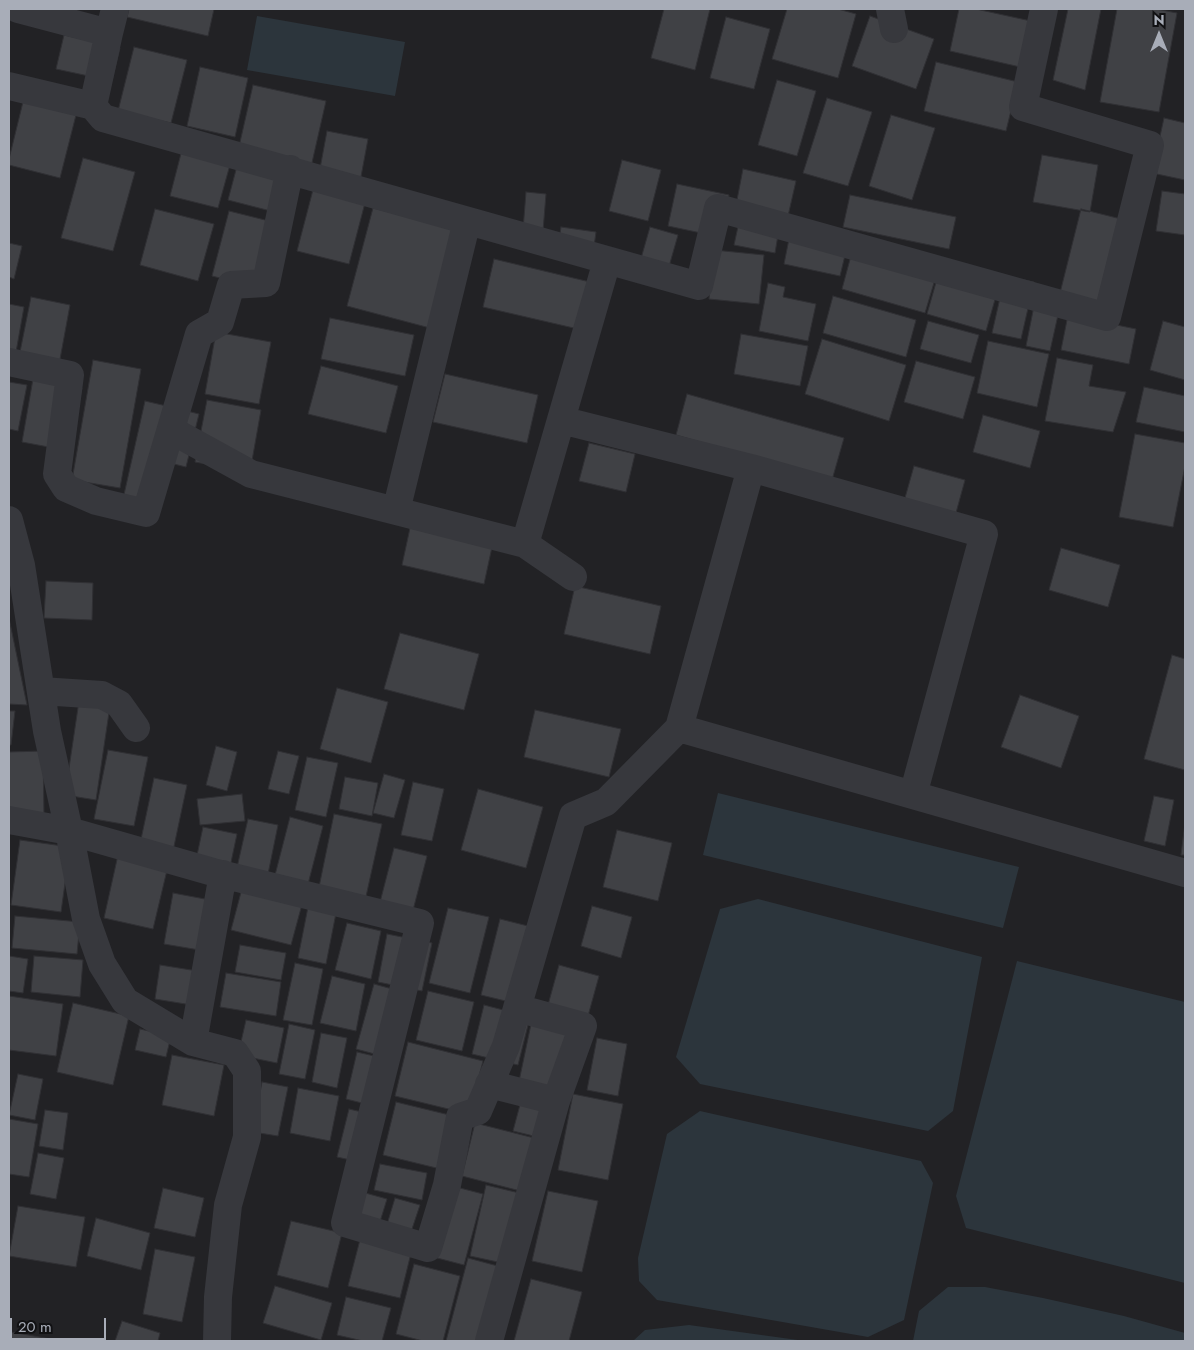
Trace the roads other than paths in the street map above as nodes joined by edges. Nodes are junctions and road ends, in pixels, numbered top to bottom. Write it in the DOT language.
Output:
graph roads {
  1 [pos="18,9"];
  2 [pos="1044,9"];
  3 [pos="112,21"];
  4 [pos="9,86"];
  5 [pos="93,106"];
  6 [pos="290,169"];
  7 [pos="467,220"];
  8 [pos="607,261"];
  9 [pos="9,362"];
  10 [pos="561,420"];
  11 [pos="170,430"];
  12 [pos="751,468"];
  13 [pos="396,511"];
  14 [pos="9,520"];
  15 [pos="525,544"];
  16 [pos="573,577"];
  17 [pos="41,691"];
  18 [pos="136,728"];
  19 [pos="679,728"];
  20 [pos="913,795"];
  21 [pos="9,820"];
  22 [pos="69,831"];
  23 [pos="1185,873"];
  24 [pos="223,874"];
  25 [pos="517,1008"];
  26 [pos="194,1042"];
  27 [pos="489,1084"];
  28 [pos="556,1101"];
  29 [pos="218,1341"];
  30 [pos="489,1341"];
  1 -- 3 [label="street"];
  2 -- 8 [label="street"];
  3 -- 5 [label="street"];
  4 -- 5 [label="street"];
  5 -- 6 [label="street"];
  6 -- 7 [label="street"];
  6 -- 11 [label="street"];
  7 -- 8 [label="street"];
  7 -- 13 [label="street"];
  8 -- 10 [label="street"];
  9 -- 11 [label="street"];
  10 -- 12 [label="street"];
  10 -- 15 [label="street"];
  11 -- 13 [label="street"];
  12 -- 19 [label="street"];
  12 -- 20 [label="street"];
  13 -- 15 [label="street"];
  14 -- 17 [label="street"];
  15 -- 16 [label="street"];
  17 -- 18 [label="street"];
  17 -- 22 [label="street"];
  19 -- 20 [label="street"];
  19 -- 25 [label="street"];
  20 -- 23 [label="street"];
  21 -- 22 [label="street"];
  22 -- 24 [label="street"];
  22 -- 26 [label="street"];
  24 -- 26 [label="street"];
  24 -- 27 [label="street"];
  25 -- 27 [label="street"];
  25 -- 28 [label="street"];
  26 -- 29 [label="street"];
  27 -- 28 [label="street"];
  28 -- 30 [label="street"];
}
